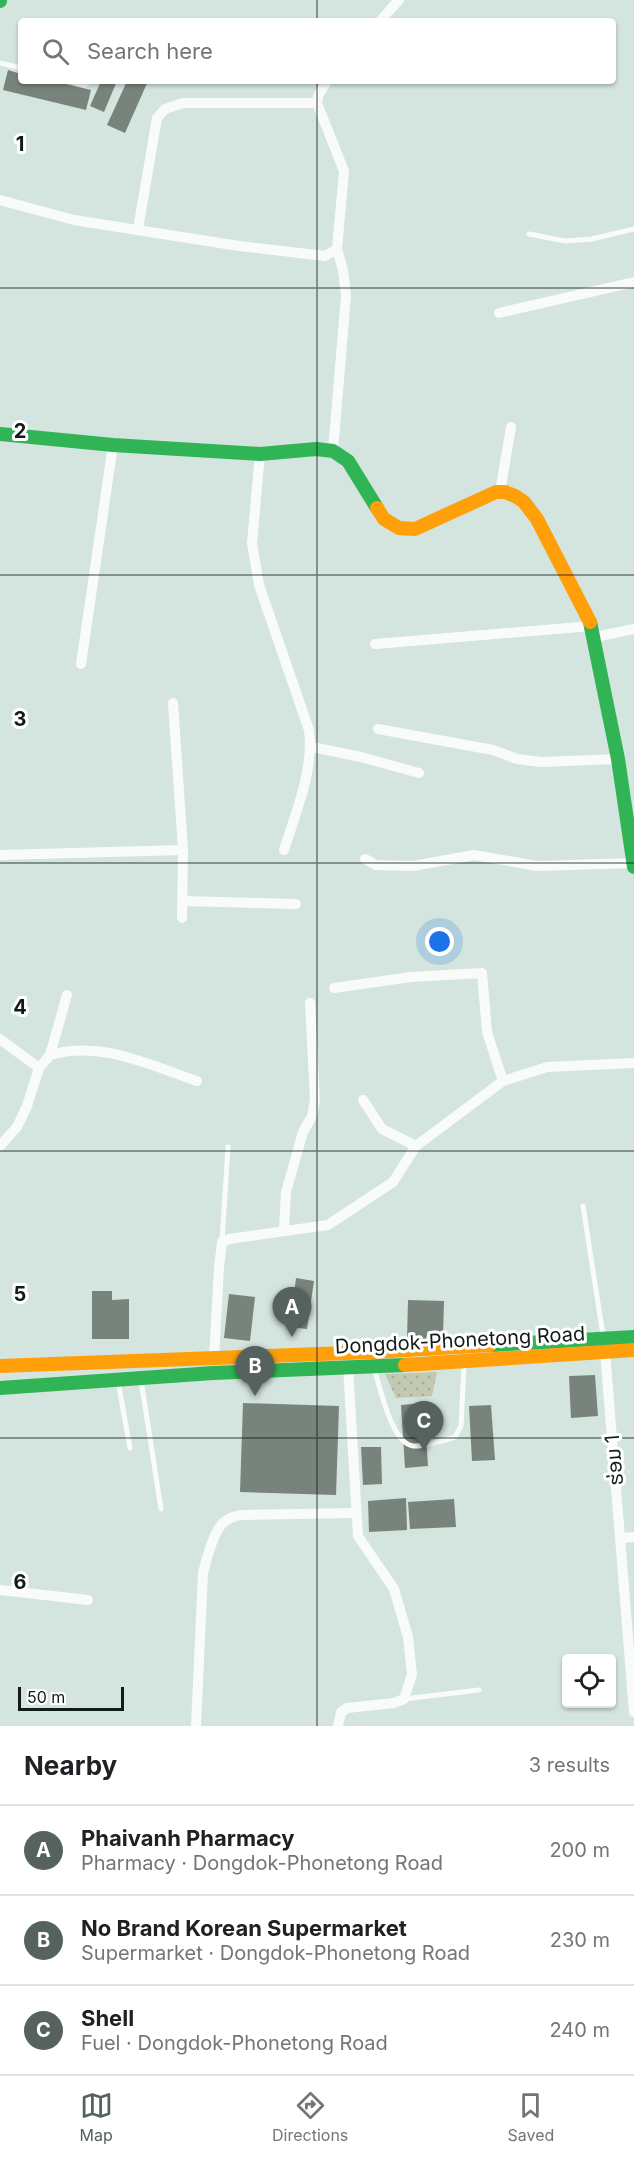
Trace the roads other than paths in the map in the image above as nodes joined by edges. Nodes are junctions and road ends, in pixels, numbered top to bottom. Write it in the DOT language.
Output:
graph roads {
  1 [pos="399,0"];
  2 [pos="383,18"];
  3 [pos="0,63"];
  4 [pos="18,67"];
  5 [pos="325,84"];
  6 [pos="317,103"];
  7 [pos="0,200"];
  8 [pos="138,229"];
  9 [pos="634,229"];
  10 [pos="529,234"];
  11 [pos="337,249"];
  12 [pos="634,282"];
  13 [pos="499,313"];
  14 [pos="511,427"];
  15 [pos="0,434"];
  16 [pos="113,445"];
  17 [pos="333,451"];
  18 [pos="260,454"];
  19 [pos="500,492"];
  20 [pos="634,629"];
  21 [pos="593,631"];
  22 [pos="375,644"];
  23 [pos="81,664"];
  24 [pos="173,703"];
  25 [pos="378,729"];
  26 [pos="312,747"];
  27 [pos="618,759"];
  28 [pos="419,773"];
  29 [pos="183,850"];
  30 [pos="284,850"];
  31 [pos="0,855"];
  32 [pos="365,859"];
  33 [pos="634,865"];
  34 [pos="184,901"];
  35 [pos="296,904"];
  36 [pos="182,918"];
  37 [pos="334,988"];
  38 [pos="67,994"];
  39 [pos="310,1003"];
  40 [pos="0,1039"];
  41 [pos="50,1055"];
  42 [pos="634,1063"];
  43 [pos="39,1068"];
  44 [pos="197,1081"];
  45 [pos="503,1081"];
  46 [pos="363,1100"];
  47 [pos="0,1146"];
  48 [pos="228,1146"];
  49 [pos="416,1146"];
  50 [pos="583,1206"];
  51 [pos="284,1229"];
  52 [pos="222,1242"];
  53 [pos="634,1337"];
  54 [pos="604,1345"];
  55 [pos="465,1347"];
  56 [pos="634,1350"];
  57 [pos="214,1358"];
  58 [pos="373,1358"];
  59 [pos="464,1362"];
  60 [pos="0,1366"];
  61 [pos="348,1367"];
  62 [pos="141,1378"];
  63 [pos="117,1380"];
  64 [pos="0,1388"];
  65 [pos="130,1448"];
  66 [pos="161,1509"];
  67 [pos="355,1513"];
  68 [pos="620,1538"];
  69 [pos="634,1538"];
  70 [pos="0,1590"];
  71 [pos="88,1600"];
  72 [pos="479,1690"];
  73 [pos="404,1699"];
  74 [pos="634,1712"];
  75 [pos="196,1726"];
  76 [pos="338,1726"];
  1 -- 2 [label="street"];
  3 -- 4 [label="lane"];
  5 -- 6 [label="street"];
  6 -- 8 [label="street"];
  6 -- 11 [label="street"];
  7 -- 8 [label="street"];
  8 -- 11 [label="street"];
  9 -- 10 [label="lane"];
  11 -- 17 [label="street"];
  12 -- 13 [label="street"];
  14 -- 19 [label="street"];
  15 -- 16 [label="main road"];
  16 -- 18 [label="main road"];
  16 -- 23 [label="street"];
  17 -- 18 [label="main road"];
  17 -- 19 [label="main road"];
  18 -- 26 [label="street"];
  19 -- 21 [label="main road"];
  20 -- 21 [label="street"];
  21 -- 22 [label="street"];
  21 -- 27 [label="main road"];
  24 -- 29 [label="street"];
  25 -- 27 [label="street"];
  26 -- 28 [label="street"];
  26 -- 30 [label="street"];
  27 -- 33 [label="main road"];
  29 -- 31 [label="street"];
  29 -- 34 [label="street"];
  32 -- 33 [label="street"];
  34 -- 35 [label="street"];
  34 -- 36 [label="street"];
  37 -- 45 [label="street"];
  38 -- 41 [label="street"];
  39 -- 51 [label="street"];
  40 -- 43 [label="street"];
  41 -- 43 [label="street"];
  41 -- 44 [label="street"];
  42 -- 45 [label="street"];
  43 -- 47 [label="street"];
  45 -- 49 [label="street"];
  46 -- 49 [label="street"];
  48 -- 52 [label="lane"];
  49 -- 51 [label="street"];
  50 -- 54 [label="lane"];
  51 -- 52 [label="street"];
  52 -- 57 [label="street"];
  53 -- 54 [label="main road, Dongdok-Phonetong Road"];
  54 -- 55 [label="main road, Dongdok-Phonetong Road"];
  54 -- 56 [label="main road, Dongdok-Phonetong Road"];
  54 -- 59 [label="main road, Dongdok-Phonetong Road"];
  54 -- 68 [label="street, ຮ່ອມ 1"];
  55 -- 58 [label="main road, Dongdok-Phonetong Road"];
  55 -- 59 [label="lane"];
  57 -- 58 [label="main road, Dongdok-Phonetong Road"];
  57 -- 60 [label="main road, Dongdok-Phonetong Road"];
  58 -- 59 [label="main road, Dongdok-Phonetong Road"];
  58 -- 59 [label="lane"];
  58 -- 61 [label="main road, Dongdok-Phonetong Road"];
  61 -- 62 [label="main road, Dongdok-Phonetong Road"];
  61 -- 67 [label="street"];
  62 -- 63 [label="main road, Dongdok-Phonetong Road"];
  62 -- 66 [label="lane"];
  63 -- 64 [label="main road, Dongdok-Phonetong Road"];
  63 -- 65 [label="lane"];
  67 -- 73 [label="street"];
  67 -- 75 [label="street"];
  68 -- 69 [label="street"];
  68 -- 74 [label="street, ຮ່ອມ 1"];
  70 -- 71 [label="street"];
  72 -- 73 [label="lane"];
  73 -- 76 [label="street"];
}
